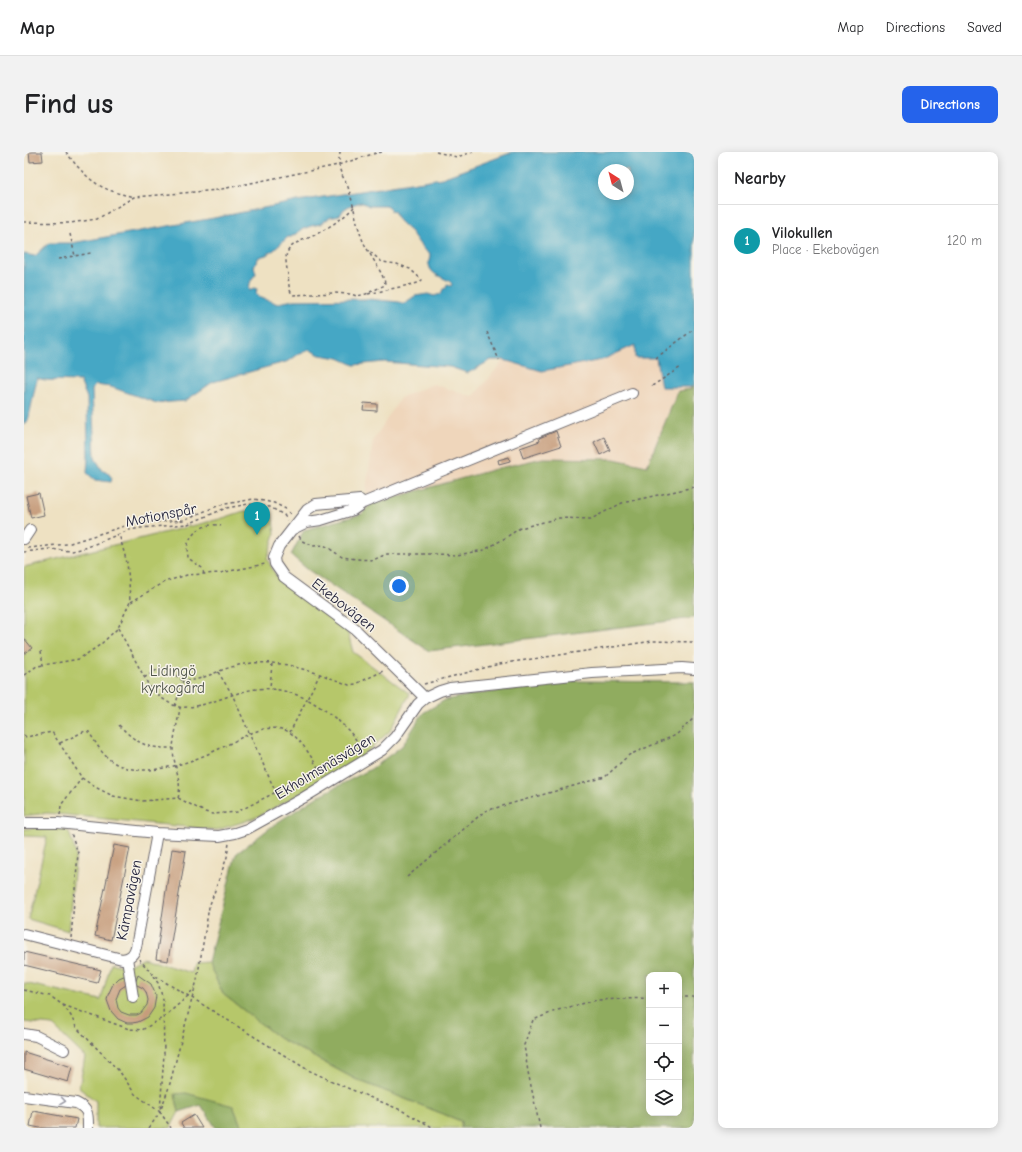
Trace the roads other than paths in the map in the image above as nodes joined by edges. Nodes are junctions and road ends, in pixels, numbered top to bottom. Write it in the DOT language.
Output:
graph roads {
  1 [pos="632,393"];
  2 [pos="363,503"];
  3 [pos="294,526"];
  4 [pos="30,530"];
  5 [pos="24,539"];
  6 [pos="694,669"];
  7 [pos="425,698"];
  8 [pos="24,823"];
  9 [pos="157,833"];
  10 [pos="24,934"];
  11 [pos="131,956"];
  12 [pos="133,998"];
  13 [pos="24,1034"];
  14 [pos="64,1050"];
  15 [pos="24,1096"];
  16 [pos="88,1128"];
  1 -- 2 [label="street"];
  2 -- 3 [label="street"];
  2 -- 3 [label="street"];
  3 -- 7 [label="street, Ekebovägen"];
  4 -- 5 [label="street"];
  6 -- 7 [label="street, Ekholmsnäsvägen"];
  7 -- 9 [label="street, Ekholmsnäsvägen"];
  8 -- 9 [label="street, Ekholmsnäsvägen"];
  9 -- 11 [label="street, Kämpavägen"];
  10 -- 11 [label="street, Kämpavägen"];
  11 -- 12 [label="street"];
  13 -- 14 [label="street"];
  15 -- 16 [label="street, one-way"];
}
